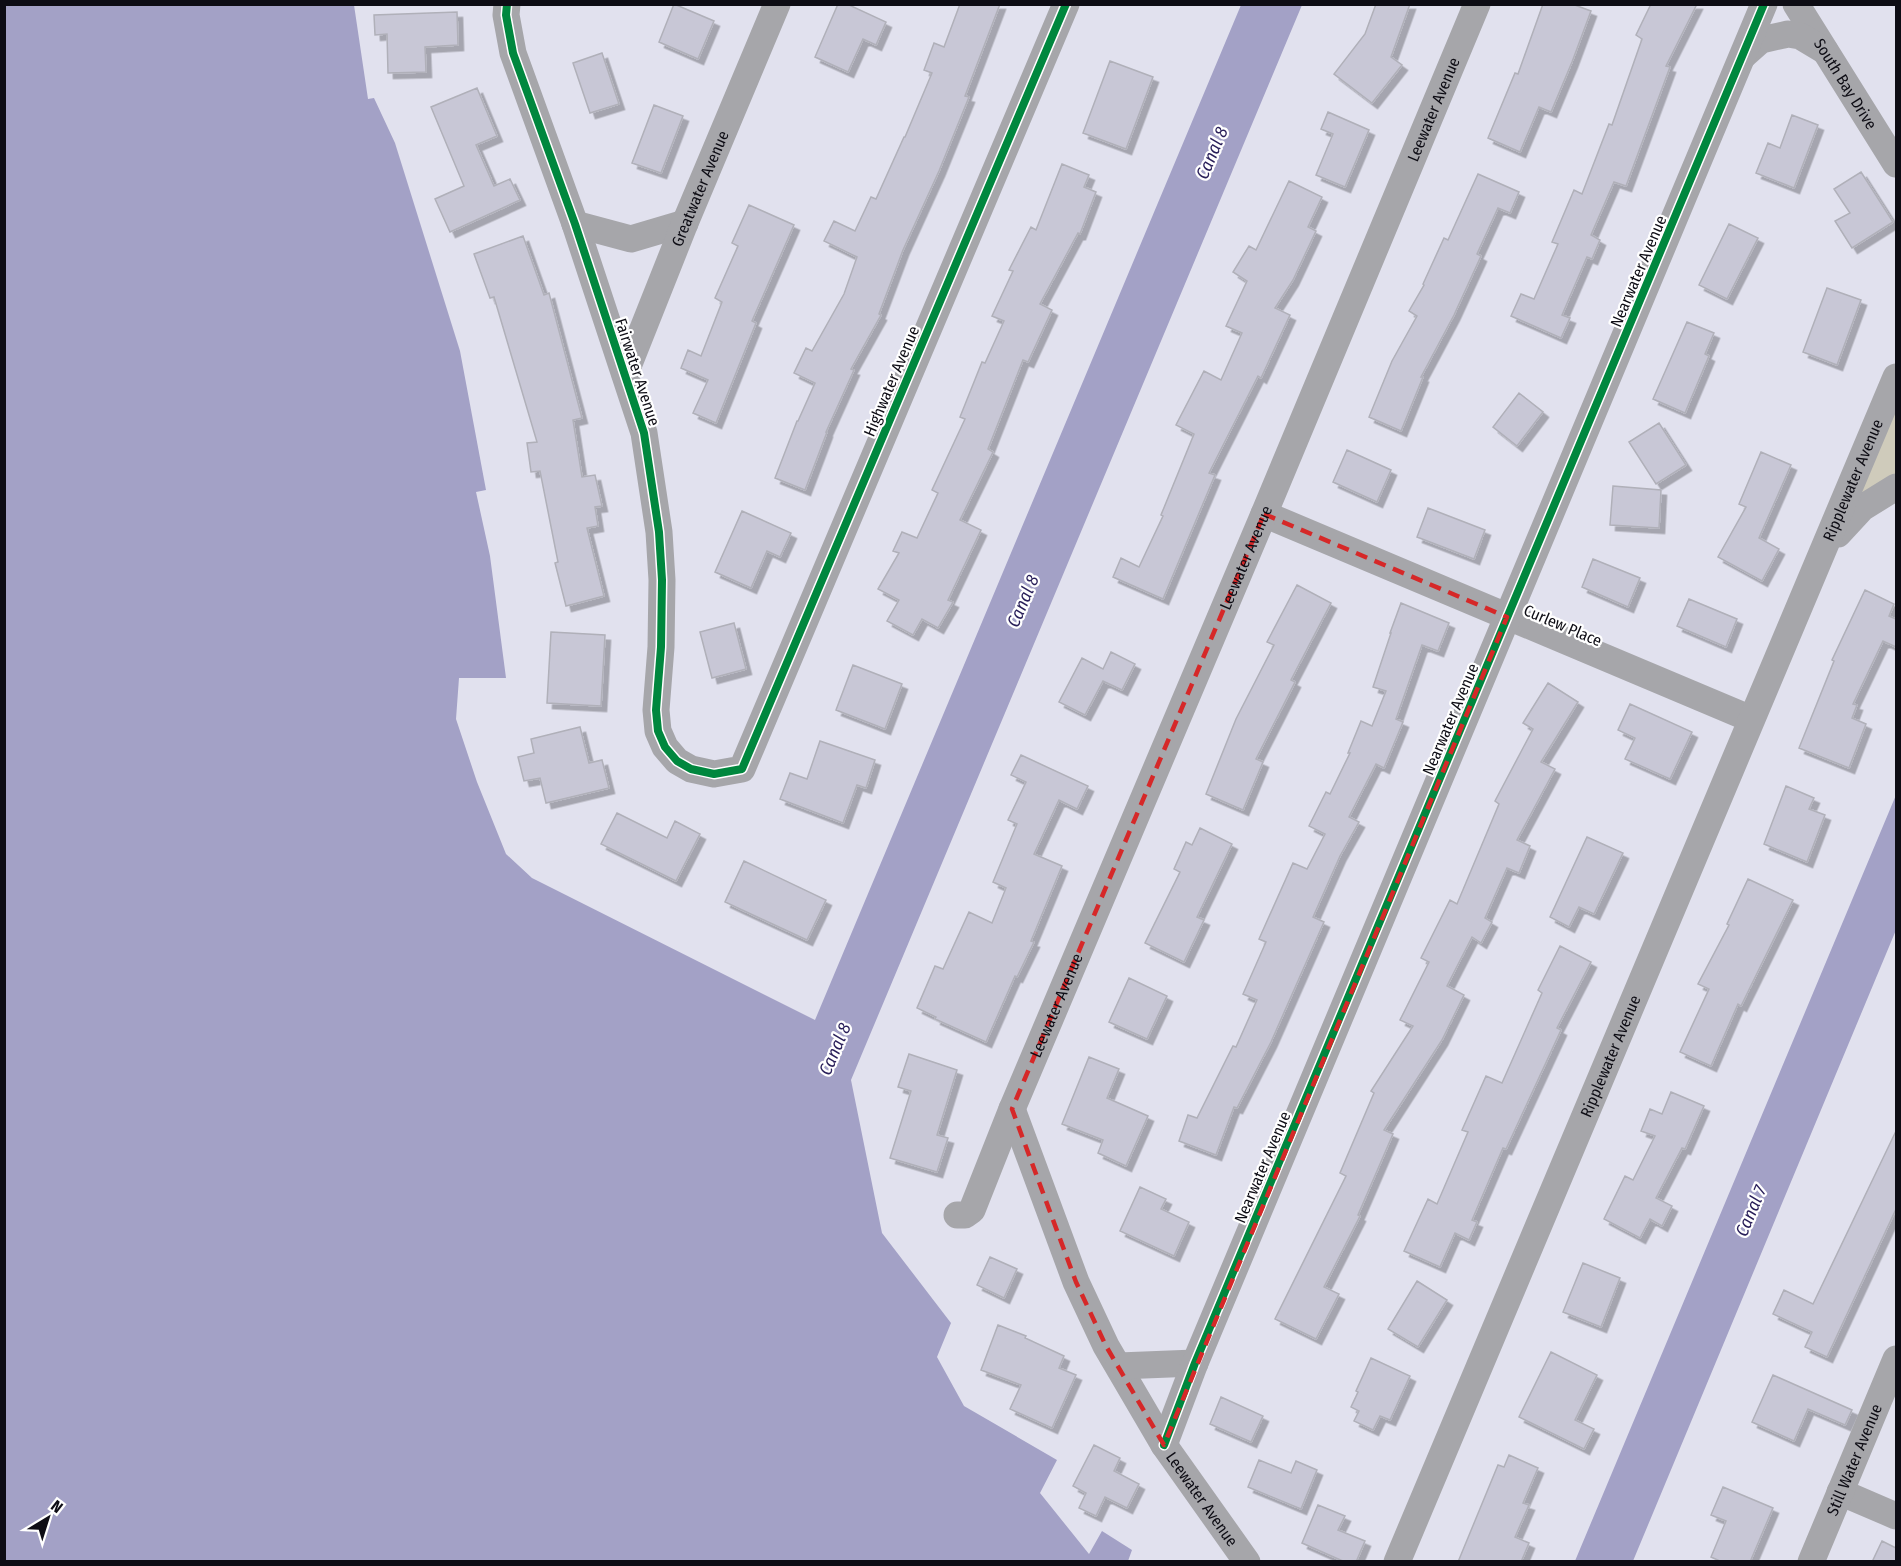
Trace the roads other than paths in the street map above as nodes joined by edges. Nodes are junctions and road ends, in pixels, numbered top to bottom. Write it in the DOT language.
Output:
graph roads {
  1 [pos="507,4"];
  2 [pos="777,4"];
  3 [pos="1066,4"];
  4 [pos="1477,4"];
  5 [pos="1764,4"];
  6 [pos="1796,4"];
  7 [pos="1825,51"];
  8 [pos="1743,56"];
  9 [pos="1896,164"];
  10 [pos="685,223"];
  11 [pos="575,225"];
  12 [pos="625,374"];
  13 [pos="1896,376"];
  14 [pos="1896,487"];
  15 [pos="1264,514"];
  16 [pos="1823,550"];
  17 [pos="1508,617"];
  18 [pos="1751,719"];
  19 [pos="742,769"];
  20 [pos="1012,1109"];
  21 [pos="957,1215"];
  22 [pos="1896,1359"];
  23 [pos="1195,1364"];
  24 [pos="1119,1366"];
  25 [pos="1164,1445"];
  26 [pos="1840,1492"];
  27 [pos="1896,1516"];
  28 [pos="1247,1562"];
  29 [pos="1397,1562"];
  30 [pos="1811,1562"];
  1 -- 11 [label="street, Fairwater Avenue"];
  2 -- 10 [label="street, Greatwater Avenue"];
  3 -- 19 [label="street, Highwater Avenue"];
  4 -- 15 [label="street, Leewater Avenue"];
  5 -- 8 [label="street, Nearwater Avenue"];
  6 -- 7 [label="street, South Bay Drive"];
  7 -- 8 [label="street"];
  7 -- 9 [label="street, South Bay Drive"];
  8 -- 17 [label="street, Nearwater Avenue"];
  10 -- 11 [label="street"];
  10 -- 12 [label="street, Greatwater Avenue"];
  11 -- 12 [label="street, Fairwater Avenue"];
  12 -- 19 [label="street, Fairwater Avenue"];
  13 -- 16 [label="street, Ripplewater Avenue"];
  14 -- 16 [label="street, Ripplewater Avenue"];
  15 -- 17 [label="street, Curlew Place"];
  15 -- 20 [label="street, Leewater Avenue"];
  16 -- 18 [label="street, Ripplewater Avenue"];
  17 -- 18 [label="street, Curlew Place"];
  17 -- 23 [label="street, Nearwater Avenue"];
  18 -- 29 [label="street, Ripplewater Avenue"];
  20 -- 21 [label="street, Leewater Avenue"];
  20 -- 24 [label="street, Leewater Avenue"];
  22 -- 26 [label="street, Still Water Avenue"];
  23 -- 24 [label="street"];
  23 -- 25 [label="street, Nearwater Avenue"];
  24 -- 25 [label="street, Leewater Avenue"];
  25 -- 28 [label="street, Leewater Avenue"];
  26 -- 27 [label="street"];
  26 -- 30 [label="street, Still Water Avenue"];
}
